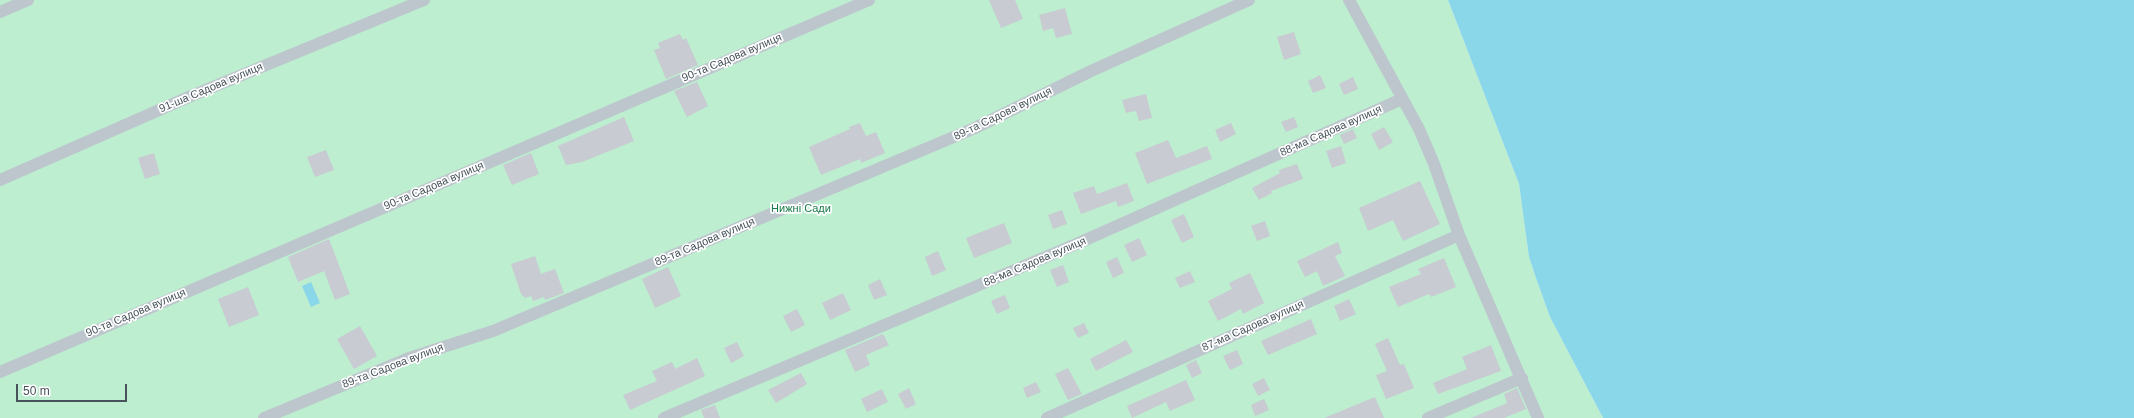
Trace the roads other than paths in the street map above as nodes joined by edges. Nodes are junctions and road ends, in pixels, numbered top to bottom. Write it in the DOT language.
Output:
graph roads {
  1 [pos="28,0"];
  2 [pos="424,0"];
  3 [pos="869,0"];
  4 [pos="1249,0"];
  5 [pos="1348,0"];
  6 [pos="0,12"];
  7 [pos="1402,99"];
  8 [pos="0,180"];
  9 [pos="1459,235"];
  10 [pos="0,372"];
  11 [pos="1522,378"];
  12 [pos="264,418"];
  13 [pos="664,418"];
  14 [pos="1047,418"];
  15 [pos="1428,418"];
  16 [pos="1538,418"];
  1 -- 6 [label="street"];
  2 -- 8 [label="street, 91-ша Садова вулиця"];
  3 -- 10 [label="street, 90-та Садова вулиця"];
  4 -- 12 [label="street, 89-та Садова вулиця"];
  5 -- 7 [label="street"];
  7 -- 9 [label="street"];
  7 -- 13 [label="street, 88-ма Садова вулиця"];
  9 -- 11 [label="street"];
  9 -- 14 [label="street, 87-ма Садова вулиця"];
  11 -- 15 [label="street"];
  11 -- 16 [label="street"];
}
